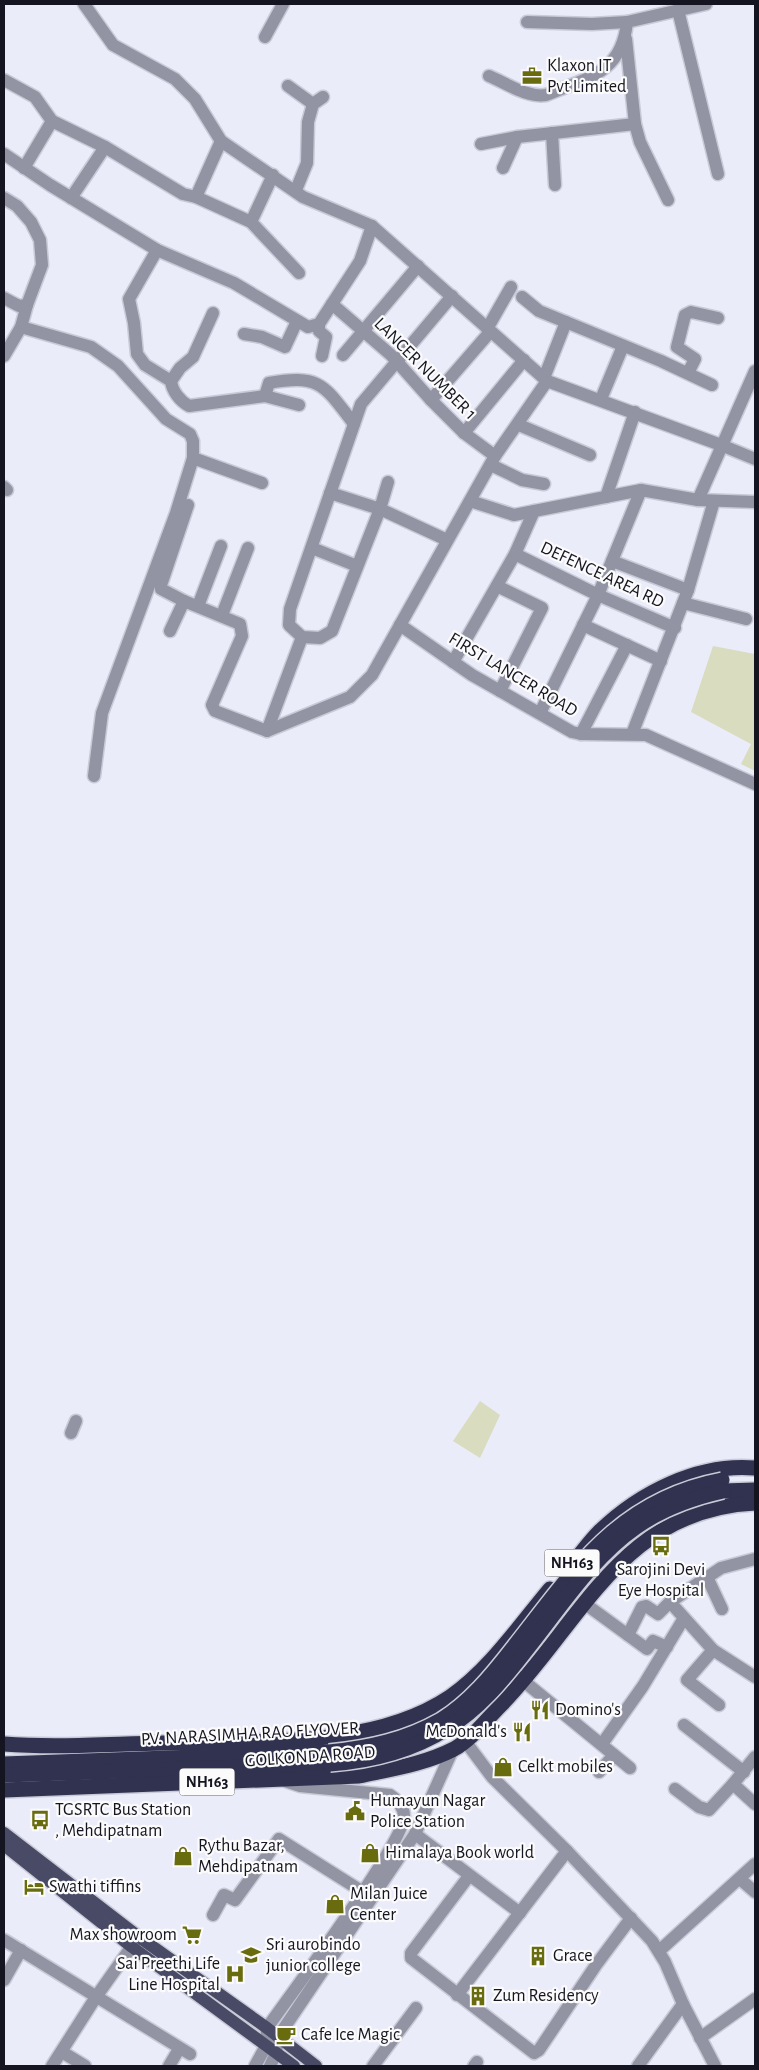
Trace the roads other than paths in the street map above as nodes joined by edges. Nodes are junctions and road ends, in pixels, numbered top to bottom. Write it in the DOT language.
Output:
graph roads {
  1 [pos="84,4"];
  2 [pos="283,4"];
  3 [pos="706,4"];
  4 [pos="678,10"];
  5 [pos="527,22"];
  6 [pos="627,22"];
  7 [pos="265,37"];
  8 [pos="626,37"];
  9 [pos="489,76"];
  10 [pos="4,80"];
  11 [pos="288,86"];
  12 [pos="52,121"];
  13 [pos="635,124"];
  14 [pos="552,133"];
  15 [pos="516,137"];
  16 [pos="221,141"];
  17 [pos="481,144"];
  18 [pos="105,147"];
  19 [pos="4,154"];
  20 [pos="24,168"];
  21 [pos="504,168"];
  22 [pos="718,174"];
  23 [pos="273,175"];
  24 [pos="555,185"];
  25 [pos="296,190"];
  26 [pos="196,197"];
  27 [pos="4,198"];
  28 [pos="71,198"];
  29 [pos="668,200"];
  30 [pos="251,222"];
  31 [pos="372,226"];
  32 [pos="157,250"];
  33 [pos="418,266"];
  34 [pos="299,273"];
  35 [pos="511,287"];
  36 [pos="452,296"];
  37 [pos="522,297"];
  38 [pos="4,298"];
  39 [pos="27,304"];
  40 [pos="332,304"];
  41 [pos="213,313"];
  42 [pos="718,318"];
  43 [pos="297,321"];
  44 [pos="566,322"];
  45 [pos="318,324"];
  46 [pos="21,327"];
  47 [pos="363,330"];
  48 [pos="488,331"];
  49 [pos="244,334"];
  50 [pos="623,346"];
  51 [pos="343,355"];
  52 [pos="4,356"];
  53 [pos="322,356"];
  54 [pos="524,360"];
  55 [pos="396,361"];
  56 [pos="755,371"];
  57 [pos="688,373"];
  58 [pos="545,379"];
  59 [pos="172,384"];
  60 [pos="712,385"];
  61 [pos="265,396"];
  62 [pos="601,399"];
  63 [pos="431,400"];
  64 [pos="299,405"];
  65 [pos="635,412"];
  66 [pos="356,420"];
  67 [pos="518,424"];
  68 [pos="464,433"];
  69 [pos="721,445"];
  70 [pos="590,455"];
  71 [pos="193,458"];
  72 [pos="755,459"];
  73 [pos="493,460"];
  74 [pos="388,482"];
  75 [pos="262,483"];
  76 [pos="544,484"];
  77 [pos="641,490"];
  78 [pos="330,493"];
  79 [pos="606,497"];
  80 [pos="698,500"];
  81 [pos="470,501"];
  82 [pos="714,501"];
  83 [pos="755,502"];
  84 [pos="188,505"];
  85 [pos="380,509"];
  86 [pos="534,511"];
  87 [pos="447,540"];
  88 [pos="222,546"];
  89 [pos="248,548"];
  90 [pos="312,548"];
  91 [pos="515,554"];
  92 [pos="612,561"];
  93 [pos="357,566"];
  94 [pos="497,586"];
  95 [pos="688,590"];
  96 [pos="598,595"];
  97 [pos="184,600"];
  98 [pos="683,604"];
  99 [pos="198,606"];
  100 [pos="222,614"];
  101 [pos="746,619"];
  102 [pos="400,625"];
  103 [pos="583,625"];
  104 [pos="675,628"];
  105 [pos="170,631"];
  106 [pos="302,637"];
  107 [pos="627,645"];
  108 [pos="661,661"];
  109 [pos="454,662"];
  110 [pos="500,691"];
  111 [pos="540,713"];
  112 [pos="267,731"];
  113 [pos="581,734"];
  114 [pos="632,734"];
  115 [pos="94,776"];
  116 [pos="755,784"];
  117 [pos="76,1421"];
  118 [pos="71,1433"];
  119 [pos="755,1468"];
  120 [pos="755,1478"];
  121 [pos="722,1486"];
  122 [pos="755,1490"];
  123 [pos="755,1503"];
  124 [pos="755,1559"];
  125 [pos="707,1577"];
  126 [pos="670,1602"];
  127 [pos="584,1603"];
  128 [pos="722,1609"];
  129 [pos="684,1618"];
  130 [pos="628,1635"];
  131 [pos="506,1642"];
  132 [pos="667,1647"];
  133 [pos="713,1650"];
  134 [pos="495,1656"];
  135 [pos="535,1667"];
  136 [pos="755,1677"];
  137 [pos="524,1682"];
  138 [pos="719,1705"];
  139 [pos="684,1725"];
  140 [pos="4,1744"];
  141 [pos="602,1744"];
  142 [pos="459,1745"];
  143 [pos="614,1755"];
  144 [pos="755,1756"];
  145 [pos="4,1764"];
  146 [pos="630,1768"];
  147 [pos="599,1772"];
  148 [pos="744,1772"];
  149 [pos="4,1775"];
  150 [pos="280,1779"];
  151 [pos="733,1784"];
  152 [pos="675,1789"];
  153 [pos="4,1790"];
  154 [pos="755,1804"];
  155 [pos="4,1833"];
  156 [pos="416,1834"];
  157 [pos="4,1845"];
  158 [pos="567,1851"];
  159 [pos="755,1864"];
  160 [pos="469,1876"];
  161 [pos="740,1879"];
  162 [pos="363,1892"];
  163 [pos="755,1892"];
  164 [pos="520,1913"];
  165 [pos="213,1915"];
  166 [pos="631,1918"];
  167 [pos="4,1940"];
  168 [pos="135,1942"];
  169 [pos="21,1950"];
  170 [pos="659,1951"];
  171 [pos="4,1980"];
  172 [pos="458,1995"];
  173 [pos="96,1997"];
  174 [pos="755,1999"];
  175 [pos="684,2004"];
  176 [pos="416,2008"];
  177 [pos="267,2028"];
  178 [pos="278,2037"];
  179 [pos="700,2038"];
  180 [pos="271,2049"];
  181 [pos="62,2052"];
  182 [pos="52,2066"];
  183 [pos="85,2066"];
  184 [pos="169,2066"];
  185 [pos="255,2066"];
  186 [pos="270,2066"];
  187 [pos="294,2066"];
  188 [pos="316,2066"];
  189 [pos="373,2066"];
  190 [pos="638,2066"];
  191 [pos="715,2066"];
  1 -- 16 [label="street"];
  2 -- 7 [label="street"];
  3 -- 4 [label="street"];
  4 -- 6 [label="street"];
  4 -- 22 [label="street"];
  5 -- 6 [label="street"];
  6 -- 8 [label="street"];
  8 -- 9 [label="street"];
  8 -- 13 [label="street"];
  10 -- 12 [label="street"];
  11 -- 25 [label="street"];
  12 -- 18 [label="street"];
  12 -- 20 [label="street"];
  13 -- 14 [label="street"];
  13 -- 29 [label="street"];
  14 -- 15 [label="street"];
  14 -- 24 [label="street"];
  15 -- 17 [label="street"];
  15 -- 21 [label="street"];
  16 -- 23 [label="street"];
  16 -- 26 [label="street"];
  18 -- 26 [label="street"];
  18 -- 28 [label="street"];
  19 -- 20 [label="street"];
  20 -- 28 [label="street"];
  23 -- 25 [label="street"];
  23 -- 30 [label="street"];
  25 -- 31 [label="street"];
  26 -- 30 [label="street"];
  27 -- 39 [label="street"];
  28 -- 32 [label="street"];
  30 -- 34 [label="street"];
  31 -- 33 [label="street"];
  31 -- 40 [label="street"];
  32 -- 43 [label="street"];
  32 -- 59 [label="street"];
  33 -- 36 [label="street"];
  33 -- 47 [label="street"];
  35 -- 48 [label="street"];
  36 -- 48 [label="street"];
  36 -- 55 [label="street"];
  37 -- 44 [label="street"];
  38 -- 39 [label="street"];
  39 -- 46 [label="street"];
  40 -- 45 [label="street"];
  40 -- 47 [label="street, LANCER NUMBER 1"];
  41 -- 59 [label="street"];
  42 -- 57 [label="street"];
  43 -- 45 [label="street"];
  43 -- 49 [label="street"];
  44 -- 50 [label="street"];
  44 -- 58 [label="street"];
  45 -- 53 [label="street"];
  46 -- 52 [label="street"];
  46 -- 71 [label="street"];
  47 -- 51 [label="street"];
  47 -- 55 [label="street, LANCER NUMBER 1"];
  48 -- 54 [label="street"];
  48 -- 63 [label="street"];
  50 -- 57 [label="street"];
  50 -- 62 [label="street"];
  54 -- 58 [label="street"];
  54 -- 68 [label="street"];
  55 -- 63 [label="street, LANCER NUMBER 1"];
  55 -- 66 [label="street"];
  56 -- 69 [label="street"];
  57 -- 60 [label="street"];
  58 -- 62 [label="street"];
  58 -- 67 [label="street"];
  59 -- 61 [label="street"];
  61 -- 64 [label="street"];
  61 -- 66 [label="street"];
  62 -- 65 [label="street"];
  63 -- 68 [label="street, LANCER NUMBER 1"];
  65 -- 69 [label="street"];
  65 -- 79 [label="street"];
  66 -- 78 [label="street"];
  67 -- 70 [label="street"];
  67 -- 73 [label="street"];
  68 -- 73 [label="street, LANCER NUMBER 1"];
  69 -- 72 [label="street"];
  69 -- 80 [label="street"];
  71 -- 75 [label="street"];
  71 -- 115 [label="street"];
  73 -- 76 [label="street, LANCER NUMBER 1"];
  73 -- 81 [label="street"];
  74 -- 85 [label="street"];
  77 -- 79 [label="street"];
  77 -- 80 [label="street"];
  77 -- 92 [label="street"];
  78 -- 85 [label="street"];
  78 -- 90 [label="street"];
  79 -- 86 [label="street"];
  80 -- 82 [label="street"];
  81 -- 86 [label="street"];
  81 -- 87 [label="street"];
  82 -- 83 [label="street"];
  82 -- 95 [label="street"];
  84 -- 97 [label="street"];
  85 -- 87 [label="street"];
  85 -- 93 [label="street"];
  86 -- 91 [label="street"];
  87 -- 102 [label="street"];
  88 -- 99 [label="street"];
  89 -- 100 [label="street"];
  90 -- 93 [label="street"];
  90 -- 106 [label="street"];
  91 -- 94 [label="street"];
  91 -- 96 [label="street, DEFENCE AREA RD"];
  92 -- 95 [label="street"];
  92 -- 96 [label="street"];
  93 -- 106 [label="street"];
  94 -- 109 [label="street"];
  94 -- 110 [label="street"];
  95 -- 98 [label="street"];
  96 -- 103 [label="street"];
  96 -- 104 [label="street, DEFENCE AREA RD"];
  97 -- 99 [label="street"];
  97 -- 105 [label="street"];
  98 -- 101 [label="street"];
  98 -- 104 [label="street"];
  99 -- 100 [label="street"];
  100 -- 112 [label="street"];
  102 -- 109 [label="street, FIRST LANCER ROAD"];
  102 -- 112 [label="street"];
  103 -- 107 [label="street"];
  103 -- 111 [label="street"];
  104 -- 108 [label="street"];
  106 -- 112 [label="street"];
  107 -- 108 [label="street"];
  107 -- 113 [label="street"];
  108 -- 114 [label="street"];
  109 -- 110 [label="street, FIRST LANCER ROAD"];
  110 -- 111 [label="street, FIRST LANCER ROAD"];
  111 -- 113 [label="street, FIRST LANCER ROAD"];
  113 -- 114 [label="street, FIRST LANCER ROAD"];
  114 -- 116 [label="street, FIRST LANCER ROAD"];
  117 -- 118 [label="street"];
  119 -- 131 [label="highway, GOLKONDA ROAD / NH163"];
  120 -- 121 [label="highway, P.V. NARASIMHA RAO FLYOVER"];
  121 -- 122 [label="highway, P.V. NARASIMHA RAO FLYOVER"];
  121 -- 145 [label="highway, P.V. NARASIMHA RAO FLYOVER, bridge"];
  121 -- 149 [label="highway, P.V. NARASIMHA RAO FLYOVER, bridge"];
  123 -- 127 [label="highway, GOLKONDA ROAD / NH163"];
  124 -- 125 [label="street"];
  125 -- 126 [label="street"];
  125 -- 128 [label="street"];
  126 -- 129 [label="street"];
  126 -- 130 [label="street"];
  127 -- 130 [label="street"];
  127 -- 135 [label="highway, GOLKONDA ROAD / NH163"];
  129 -- 132 [label="street"];
  129 -- 133 [label="street"];
  130 -- 132 [label="street"];
  131 -- 134 [label="highway, GOLKONDA ROAD / NH163"];
  131 -- 135 [label="highway"];
  132 -- 141 [label="street"];
  133 -- 136 [label="street"];
  133 -- 138 [label="street"];
  134 -- 137 [label="street"];
  134 -- 140 [label="highway, GOLKONDA ROAD / NH163"];
  135 -- 137 [label="highway, GOLKONDA ROAD / NH163"];
  137 -- 141 [label="street"];
  137 -- 142 [label="highway, GOLKONDA ROAD / NH163"];
  139 -- 148 [label="street"];
  141 -- 143 [label="street"];
  142 -- 150 [label="highway, GOLKONDA ROAD / NH163"];
  142 -- 156 [label="street"];
  142 -- 158 [label="street"];
  143 -- 146 [label="street"];
  143 -- 147 [label="street"];
  144 -- 148 [label="street"];
  148 -- 151 [label="street"];
  150 -- 153 [label="highway, GOLKONDA ROAD / NH163"];
  150 -- 162 [label="street"];
  151 -- 152 [label="street"];
  151 -- 154 [label="street"];
  155 -- 168 [label="main road"];
  156 -- 160 [label="street"];
  156 -- 178 [label="street"];
  157 -- 168 [label="main road"];
  158 -- 164 [label="street"];
  158 -- 166 [label="street"];
  159 -- 161 [label="street"];
  160 -- 164 [label="street"];
  160 -- 172 [label="street"];
  161 -- 163 [label="street"];
  161 -- 170 [label="street"];
  162 -- 165 [label="street"];
  162 -- 177 [label="street"];
  164 -- 172 [label="street"];
  166 -- 170 [label="street"];
  166 -- 172 [label="street"];
  167 -- 169 [label="street"];
  168 -- 173 [label="street"];
  168 -- 177 [label="main road"];
  168 -- 180 [label="main road"];
  169 -- 171 [label="street"];
  169 -- 173 [label="street"];
  170 -- 175 [label="street"];
  173 -- 181 [label="street"];
  173 -- 184 [label="street"];
  174 -- 179 [label="street"];
  175 -- 179 [label="street"];
  175 -- 190 [label="street"];
  176 -- 189 [label="street"];
  177 -- 178 [label="main road"];
  177 -- 180 [label="street"];
  178 -- 180 [label="street"];
  178 -- 188 [label="main road"];
  179 -- 191 [label="street"];
  180 -- 185 [label="street"];
  180 -- 186 [label="street"];
  180 -- 187 [label="main road"];
  181 -- 182 [label="street"];
  181 -- 183 [label="street"];
}
